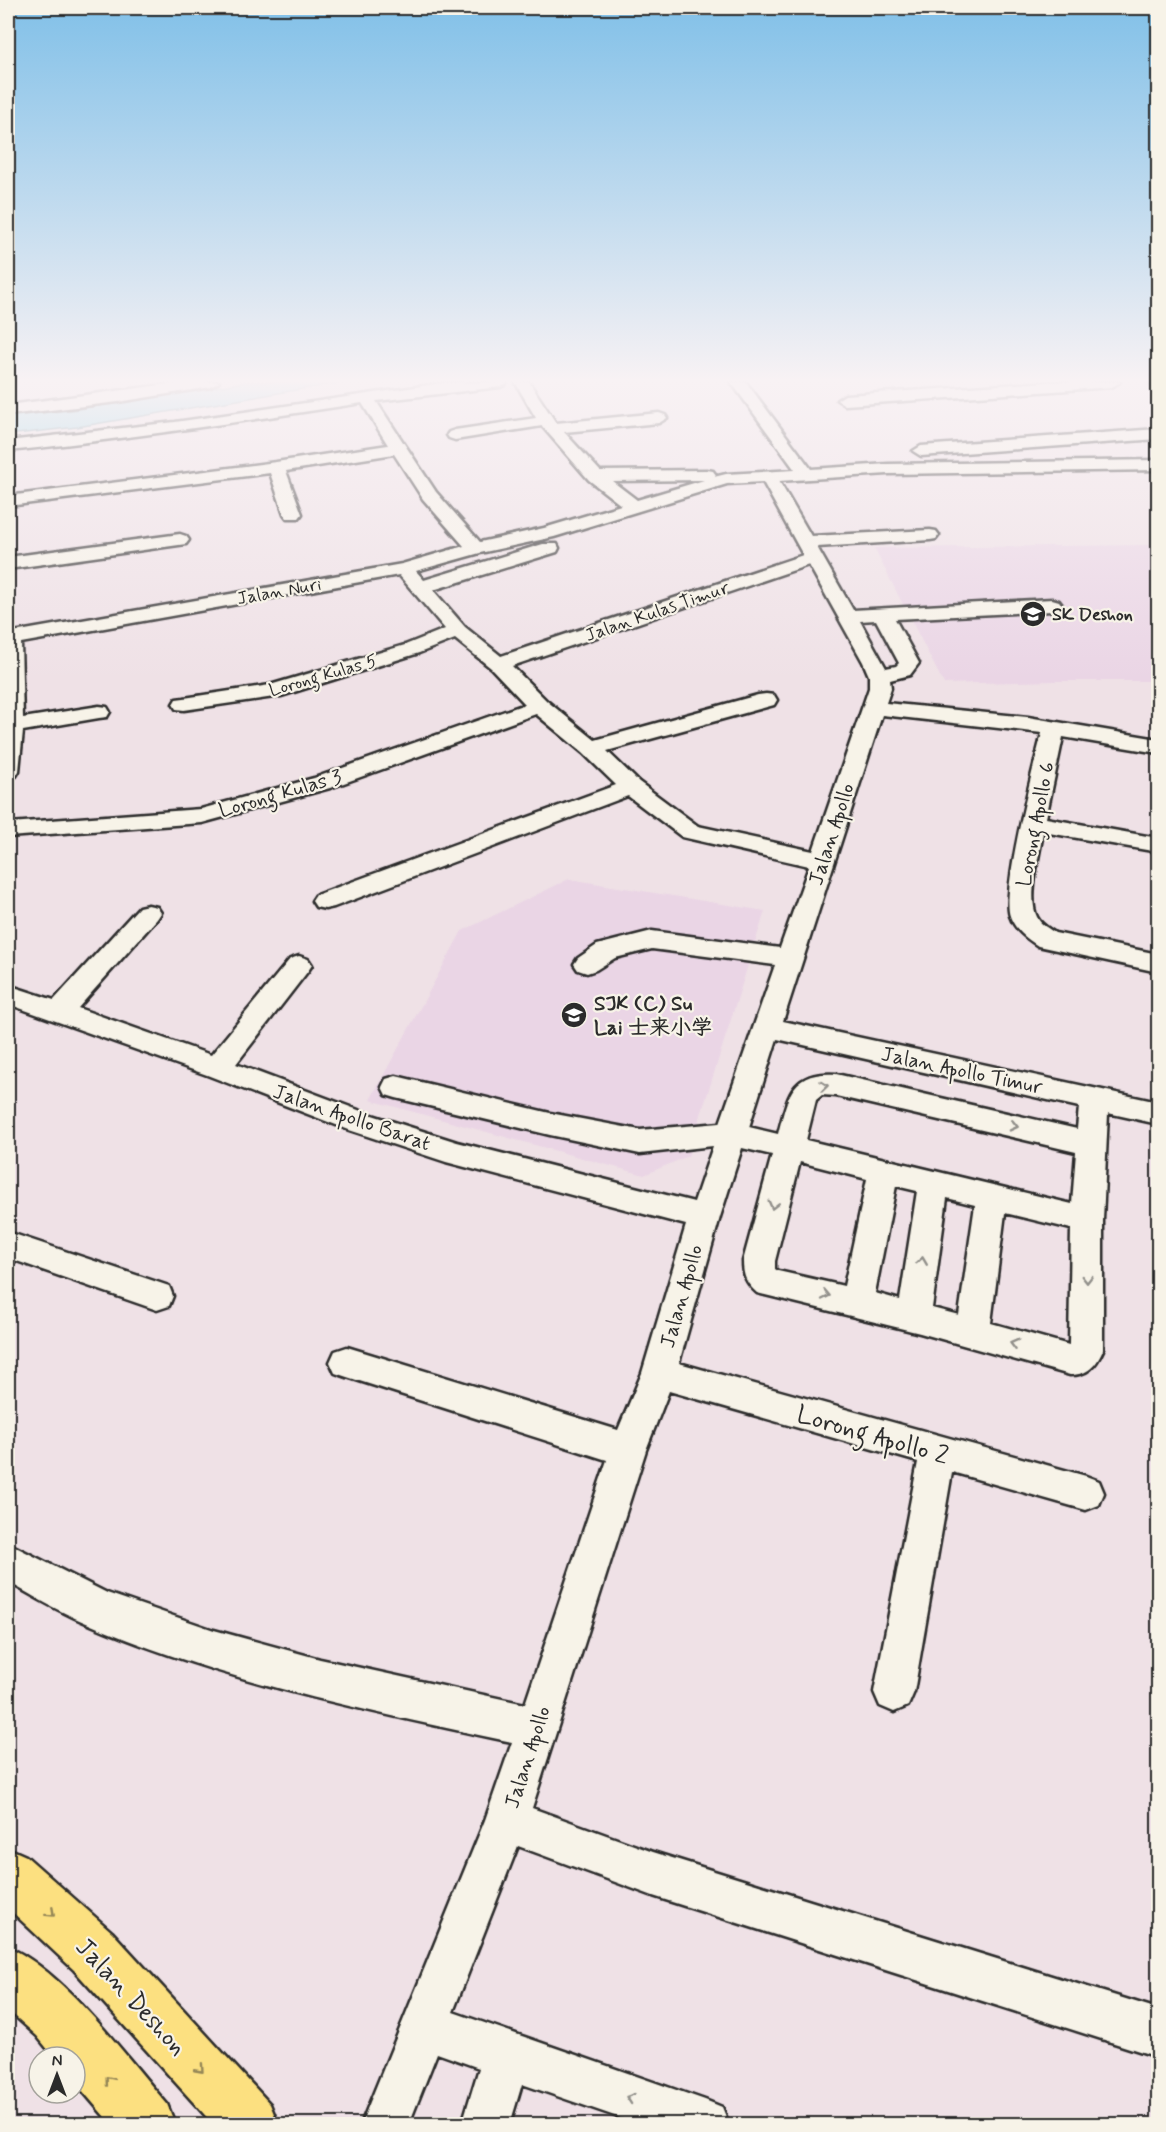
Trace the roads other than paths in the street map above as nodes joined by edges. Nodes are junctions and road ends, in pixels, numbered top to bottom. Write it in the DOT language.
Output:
graph roads {
  1 [pos="162,481"];
  2 [pos="281,481"];
  3 [pos="420,481"];
  4 [pos="602,481"];
  5 [pos="715,481"];
  6 [pos="743,481"];
  7 [pos="771,481"];
  8 [pos="722,486"];
  9 [pos="689,495"];
  10 [pos="8,501"];
  11 [pos="635,507"];
  12 [pos="293,514"];
  13 [pos="602,524"];
  14 [pos="548,533"];
  15 [pos="586,535"];
  16 [pos="930,535"];
  17 [pos="180,540"];
  18 [pos="476,548"];
  19 [pos="811,550"];
  20 [pos="8,563"];
  21 [pos="404,569"];
  22 [pos="420,588"];
  23 [pos="1052,604"];
  24 [pos="882,613"];
  25 [pos="846,616"];
  26 [pos="458,631"];
  27 [pos="9,639"];
  28 [pos="498,664"];
  29 [pos="879,676"];
  30 [pos="766,700"];
  31 [pos="184,704"];
  32 [pos="539,706"];
  33 [pos="872,708"];
  34 [pos="99,712"];
  35 [pos="12,726"];
  36 [pos="1054,728"];
  37 [pos="1158,746"];
  38 [pos="591,748"];
  39 [pos="8,771"];
  40 [pos="631,787"];
  41 [pos="1033,823"];
  42 [pos="8,826"];
  43 [pos="1158,845"];
  44 [pos="822,861"];
  45 [pos="325,901"];
  46 [pos="148,913"];
  47 [pos="789,958"];
  48 [pos="1158,963"];
  49 [pos="587,964"];
  50 [pos="299,965"];
  51 [pos="8,994"];
  52 [pos="59,1012"];
  53 [pos="766,1027"];
  54 [pos="217,1068"];
  55 [pos="396,1087"];
  56 [pos="1094,1099"];
  57 [pos="1158,1113"];
  58 [pos="732,1134"];
  59 [pos="1093,1144"];
  60 [pos="787,1148"];
  61 [pos="884,1171"];
  62 [pos="934,1183"];
  63 [pos="992,1197"];
  64 [pos="704,1217"];
  65 [pos="1087,1220"];
  66 [pos="8,1245"];
  67 [pos="157,1296"];
  68 [pos="857,1301"];
  69 [pos="914,1319"];
  70 [pos="973,1333"];
  71 [pos="347,1362"];
  72 [pos="659,1373"];
  73 [pos="628,1450"];
  74 [pos="938,1452"];
  75 [pos="1086,1493"];
  76 [pos="8,1562"];
  77 [pos="894,1692"];
  78 [pos="537,1727"];
  79 [pos="507,1820"];
  80 [pos="8,1874"];
  81 [pos="13,1989"];
  82 [pos="424,2025"];
  83 [pos="1158,2033"];
  84 [pos="507,2055"];
  85 [pos="147,2124"];
  86 [pos="250,2124"];
  87 [pos="385,2124"];
  88 [pos="486,2124"];
  89 [pos="705,2124"];
  1 -- 10 [label="street"];
  2 -- 12 [label="street"];
  3 -- 18 [label="street"];
  4 -- 11 [label="street"];
  5 -- 8 [label="street"];
  6 -- 8 [label="street, Jalan Nuri"];
  7 -- 19 [label="street"];
  8 -- 9 [label="street, Jalan Nuri"];
  9 -- 11 [label="street, Jalan Nuri"];
  9 -- 13 [label="street, Jalan Nuri"];
  11 -- 13 [label="street, Jalan Nuri"];
  13 -- 14 [label="street, Jalan Nuri"];
  13 -- 15 [label="street, Jalan Nuri"];
  14 -- 18 [label="street, Jalan Nuri"];
  14 -- 22 [label="street"];
  16 -- 19 [label="street, Jalan Kulas Timur"];
  17 -- 20 [label="street"];
  18 -- 21 [label="street, Jalan Nuri"];
  19 -- 25 [label="street"];
  19 -- 28 [label="street, Jalan Kulas Timur"];
  21 -- 22 [label="street"];
  21 -- 27 [label="street, Jalan Nuri"];
  22 -- 26 [label="street"];
  23 -- 24 [label="street"];
  24 -- 25 [label="street"];
  24 -- 29 [label="street"];
  25 -- 29 [label="street"];
  26 -- 28 [label="street"];
  26 -- 31 [label="street, Lorong Kulas 5"];
  27 -- 35 [label="street"];
  28 -- 32 [label="street"];
  29 -- 33 [label="street, Jalan Apollo"];
  30 -- 38 [label="street"];
  32 -- 38 [label="street"];
  32 -- 42 [label="street, Lorong Kulas 3"];
  33 -- 36 [label="street"];
  33 -- 44 [label="street, Jalan Apollo"];
  34 -- 35 [label="street"];
  35 -- 39 [label="street"];
  36 -- 37 [label="street"];
  36 -- 41 [label="street, Lorong Apollo 6"];
  38 -- 40 [label="street"];
  40 -- 44 [label="street"];
  40 -- 45 [label="street"];
  41 -- 43 [label="street"];
  41 -- 48 [label="street, Lorong Apollo 6"];
  44 -- 47 [label="street, Jalan Apollo"];
  46 -- 52 [label="street"];
  47 -- 49 [label="street"];
  47 -- 53 [label="street, Jalan Apollo"];
  50 -- 54 [label="street"];
  51 -- 52 [label="street, Jalan Apollo Barat"];
  52 -- 54 [label="street, Jalan Apollo Barat"];
  53 -- 56 [label="street, Jalan Apollo Timur"];
  53 -- 58 [label="street, Jalan Apollo"];
  54 -- 64 [label="street, Jalan Apollo Barat"];
  55 -- 58 [label="street"];
  56 -- 57 [label="street, Jalan Apollo Timur"];
  56 -- 59 [label="street"];
  58 -- 60 [label="street"];
  58 -- 64 [label="street, Jalan Apollo"];
  60 -- 59 [label="street, one-way"];
  59 -- 65 [label="street"];
  60 -- 61 [label="street"];
  60 -- 68 [label="street, one-way"];
  61 -- 62 [label="street"];
  61 -- 68 [label="street"];
  62 -- 63 [label="street"];
  69 -- 62 [label="street, one-way"];
  63 -- 65 [label="street"];
  63 -- 70 [label="street"];
  64 -- 72 [label="street, Jalan Apollo"];
  65 -- 70 [label="street, one-way"];
  66 -- 67 [label="street"];
  68 -- 69 [label="street"];
  69 -- 70 [label="street"];
  71 -- 73 [label="street"];
  72 -- 73 [label="street, Jalan Apollo"];
  72 -- 74 [label="street, Lorong Apollo 2"];
  73 -- 78 [label="street, Jalan Apollo"];
  74 -- 75 [label="street, Lorong Apollo 2"];
  74 -- 77 [label="street"];
  76 -- 78 [label="street"];
  78 -- 79 [label="street, Jalan Apollo"];
  79 -- 82 [label="street, Jalan Apollo"];
  79 -- 83 [label="street"];
  80 -- 86 [label="main road, Jalan Deshon, one-way"];
  85 -- 81 [label="main road, one-way"];
  82 -- 84 [label="street"];
  82 -- 87 [label="street, Jalan Apollo"];
  84 -- 88 [label="street"];
  89 -- 84 [label="street, one-way"];
}
